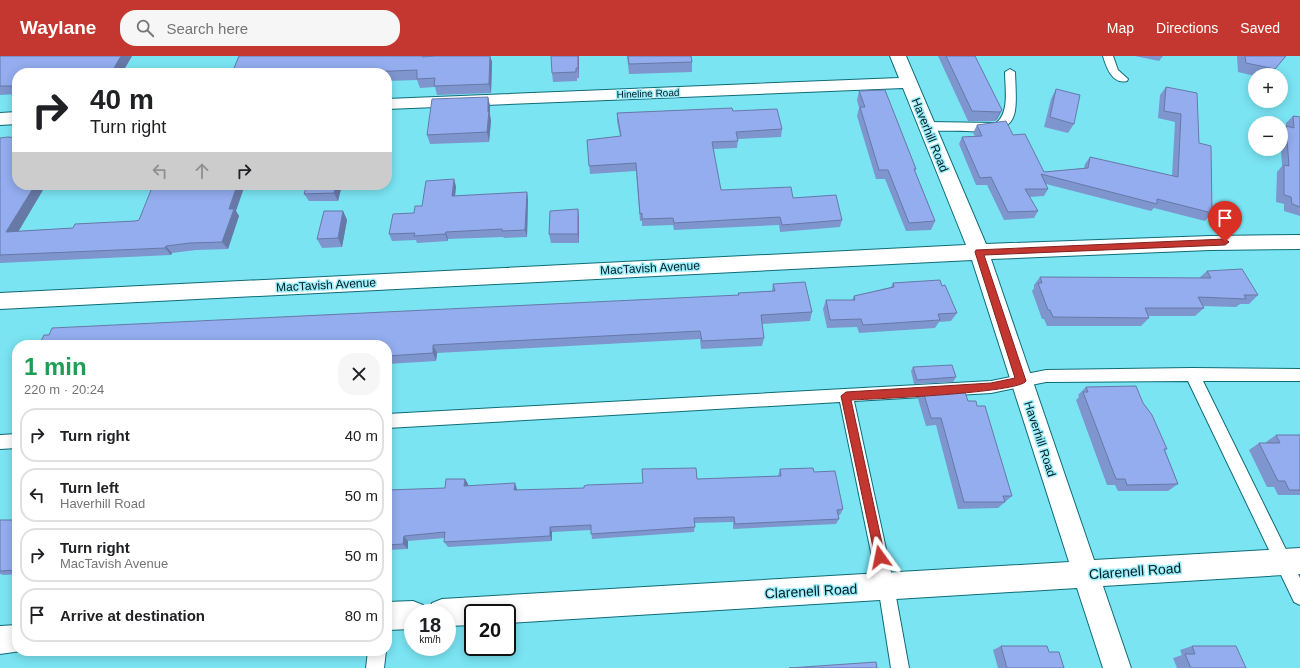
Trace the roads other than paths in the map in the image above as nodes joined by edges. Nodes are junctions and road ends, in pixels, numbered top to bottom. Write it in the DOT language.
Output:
graph roads {
  1 [pos="898,56"];
  2 [pos="1108,56"];
  3 [pos="1010,72"];
  4 [pos="1123,80"];
  5 [pos="909,83"];
  6 [pos="392,104"];
  7 [pos="12,118"];
  8 [pos="0,119"];
  9 [pos="927,126"];
  10 [pos="1300,242"];
  11 [pos="979,252"];
  12 [pos="0,302"];
  13 [pos="1192,374"];
  14 [pos="1300,375"];
  15 [pos="1021,381"];
  16 [pos="846,396"];
  17 [pos="392,421"];
  18 [pos="12,441"];
  19 [pos="0,442"];
  20 [pos="1292,561"];
  21 [pos="1084,574"];
  22 [pos="886,586"];
  23 [pos="1300,596"];
  24 [pos="456,612"];
  25 [pos="404,615"];
  26 [pos="392,616"];
  27 [pos="12,639"];
  28 [pos="0,640"];
  29 [pos="376,656"];
  30 [pos="375,668"];
  31 [pos="900,668"];
  32 [pos="1117,668"];
  1 -- 5 [label="street, Haverhill Road"];
  2 -- 4 [label="lane"];
  3 -- 9 [label="lane"];
  5 -- 6 [label="street, Hineline Road"];
  5 -- 9 [label="street, Haverhill Road"];
  7 -- 8 [label="street"];
  9 -- 11 [label="street, Haverhill Road"];
  10 -- 11 [label="street, MacTavish Avenue"];
  11 -- 12 [label="street, MacTavish Avenue"];
  11 -- 15 [label="street, Haverhill Road"];
  13 -- 14 [label="lane"];
  13 -- 15 [label="lane"];
  13 -- 20 [label="lane"];
  15 -- 16 [label="lane"];
  15 -- 21 [label="street, Haverhill Road"];
  16 -- 17 [label="lane"];
  16 -- 22 [label="lane"];
  18 -- 19 [label="lane"];
  20 -- 21 [label="street, Clarenell Road"];
  20 -- 23 [label="lane"];
  21 -- 22 [label="street, Clarenell Road"];
  21 -- 32 [label="street, Haverhill Road"];
  22 -- 24 [label="street, Clarenell Road"];
  22 -- 31 [label="lane"];
  25 -- 26 [label="street"];
  27 -- 28 [label="street"];
  29 -- 30 [label="lane"];
}
